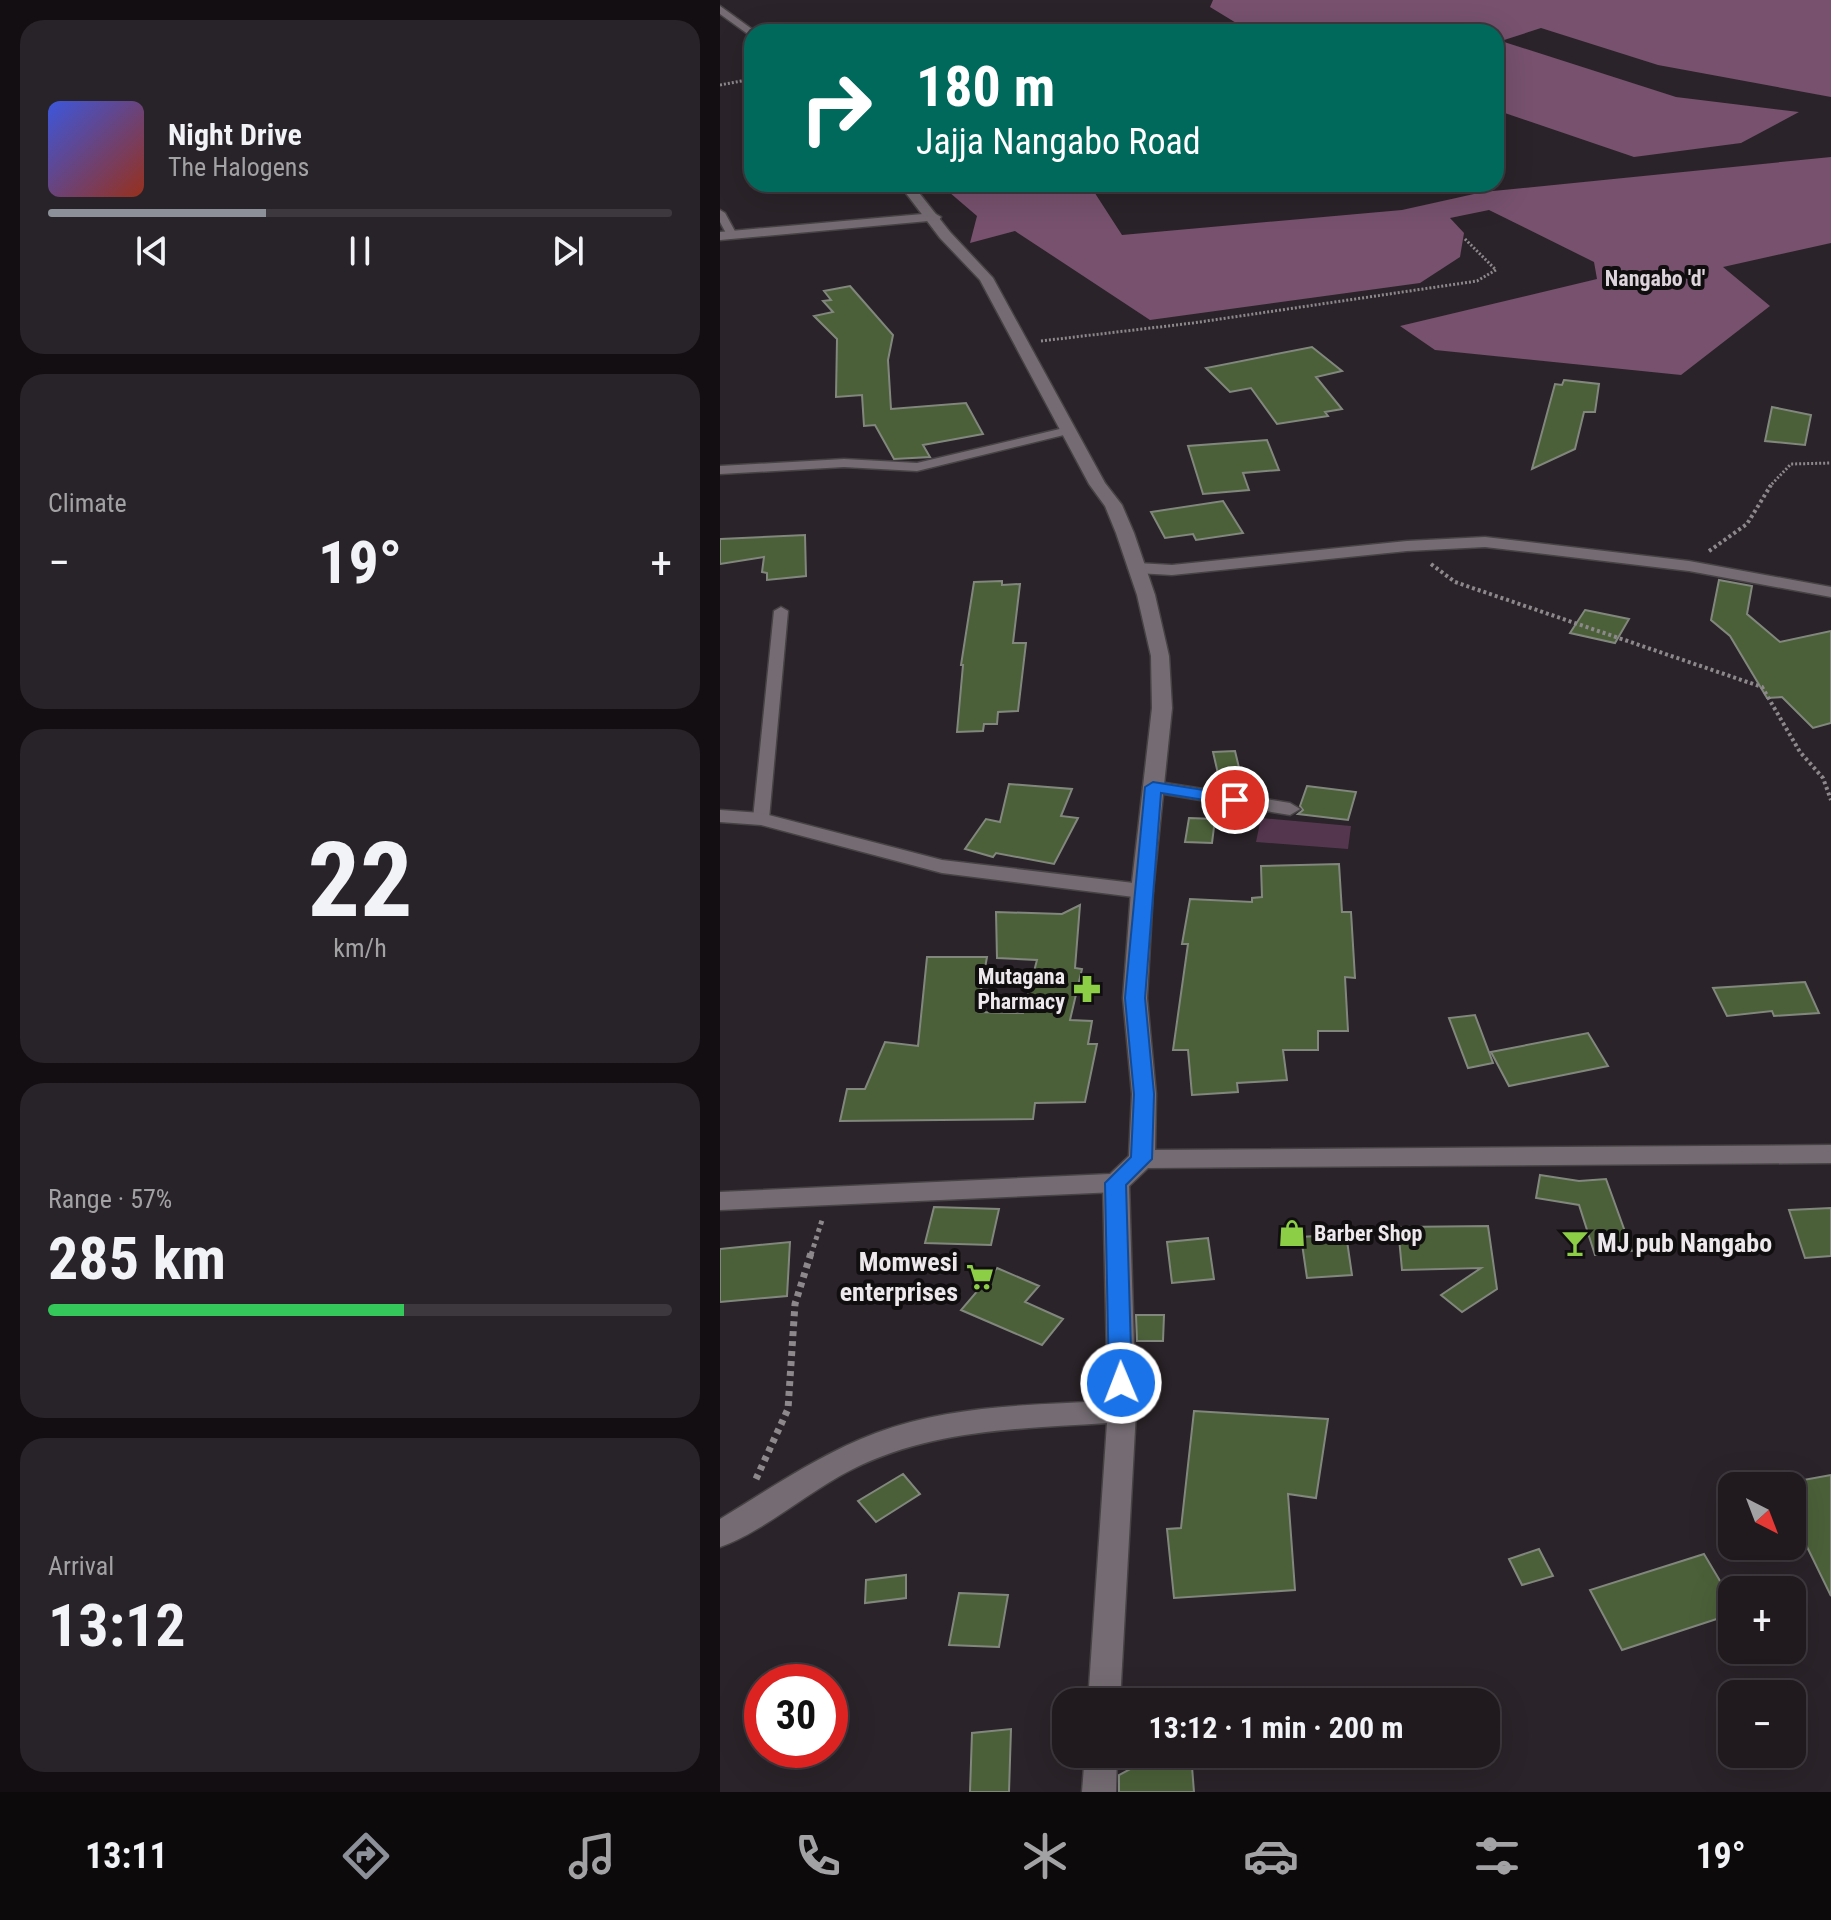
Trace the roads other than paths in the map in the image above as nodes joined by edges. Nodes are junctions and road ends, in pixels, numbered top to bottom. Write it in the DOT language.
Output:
graph roads {
  1 [pos="720,9"];
  2 [pos="744,28"];
  3 [pos="912,192"];
  4 [pos="720,213"];
  5 [pos="934,217"];
  6 [pos="726,236"];
  7 [pos="1068,431"];
  8 [pos="720,470"];
  9 [pos="1137,568"];
  10 [pos="1831,592"];
  11 [pos="781,611"];
  12 [pos="1153,787"];
  13 [pos="1290,809"];
  14 [pos="720,816"];
  15 [pos="761,819"];
  16 [pos="1142,891"];
  17 [pos="1831,1154"];
  18 [pos="1142,1159"];
  19 [pos="1116,1183"];
  20 [pos="720,1201"];
  21 [pos="1122,1411"];
  22 [pos="720,1534"];
  23 [pos="1105,1688"];
  24 [pos="1100,1768"];
  25 [pos="1099,1792"];
  1 -- 2 [label="street"];
  3 -- 5 [label="street"];
  4 -- 6 [label="lane"];
  5 -- 6 [label="street"];
  5 -- 7 [label="street"];
  7 -- 8 [label="lane"];
  7 -- 9 [label="street"];
  9 -- 10 [label="street"];
  9 -- 12 [label="street"];
  11 -- 15 [label="lane"];
  12 -- 13 [label="street"];
  12 -- 16 [label="street"];
  14 -- 15 [label="street"];
  15 -- 16 [label="street"];
  16 -- 18 [label="street"];
  17 -- 18 [label="street"];
  18 -- 19 [label="street"];
  19 -- 20 [label="street"];
  19 -- 21 [label="street"];
  21 -- 22 [label="street"];
  21 -- 23 [label="street"];
  24 -- 25 [label="street"];
}
